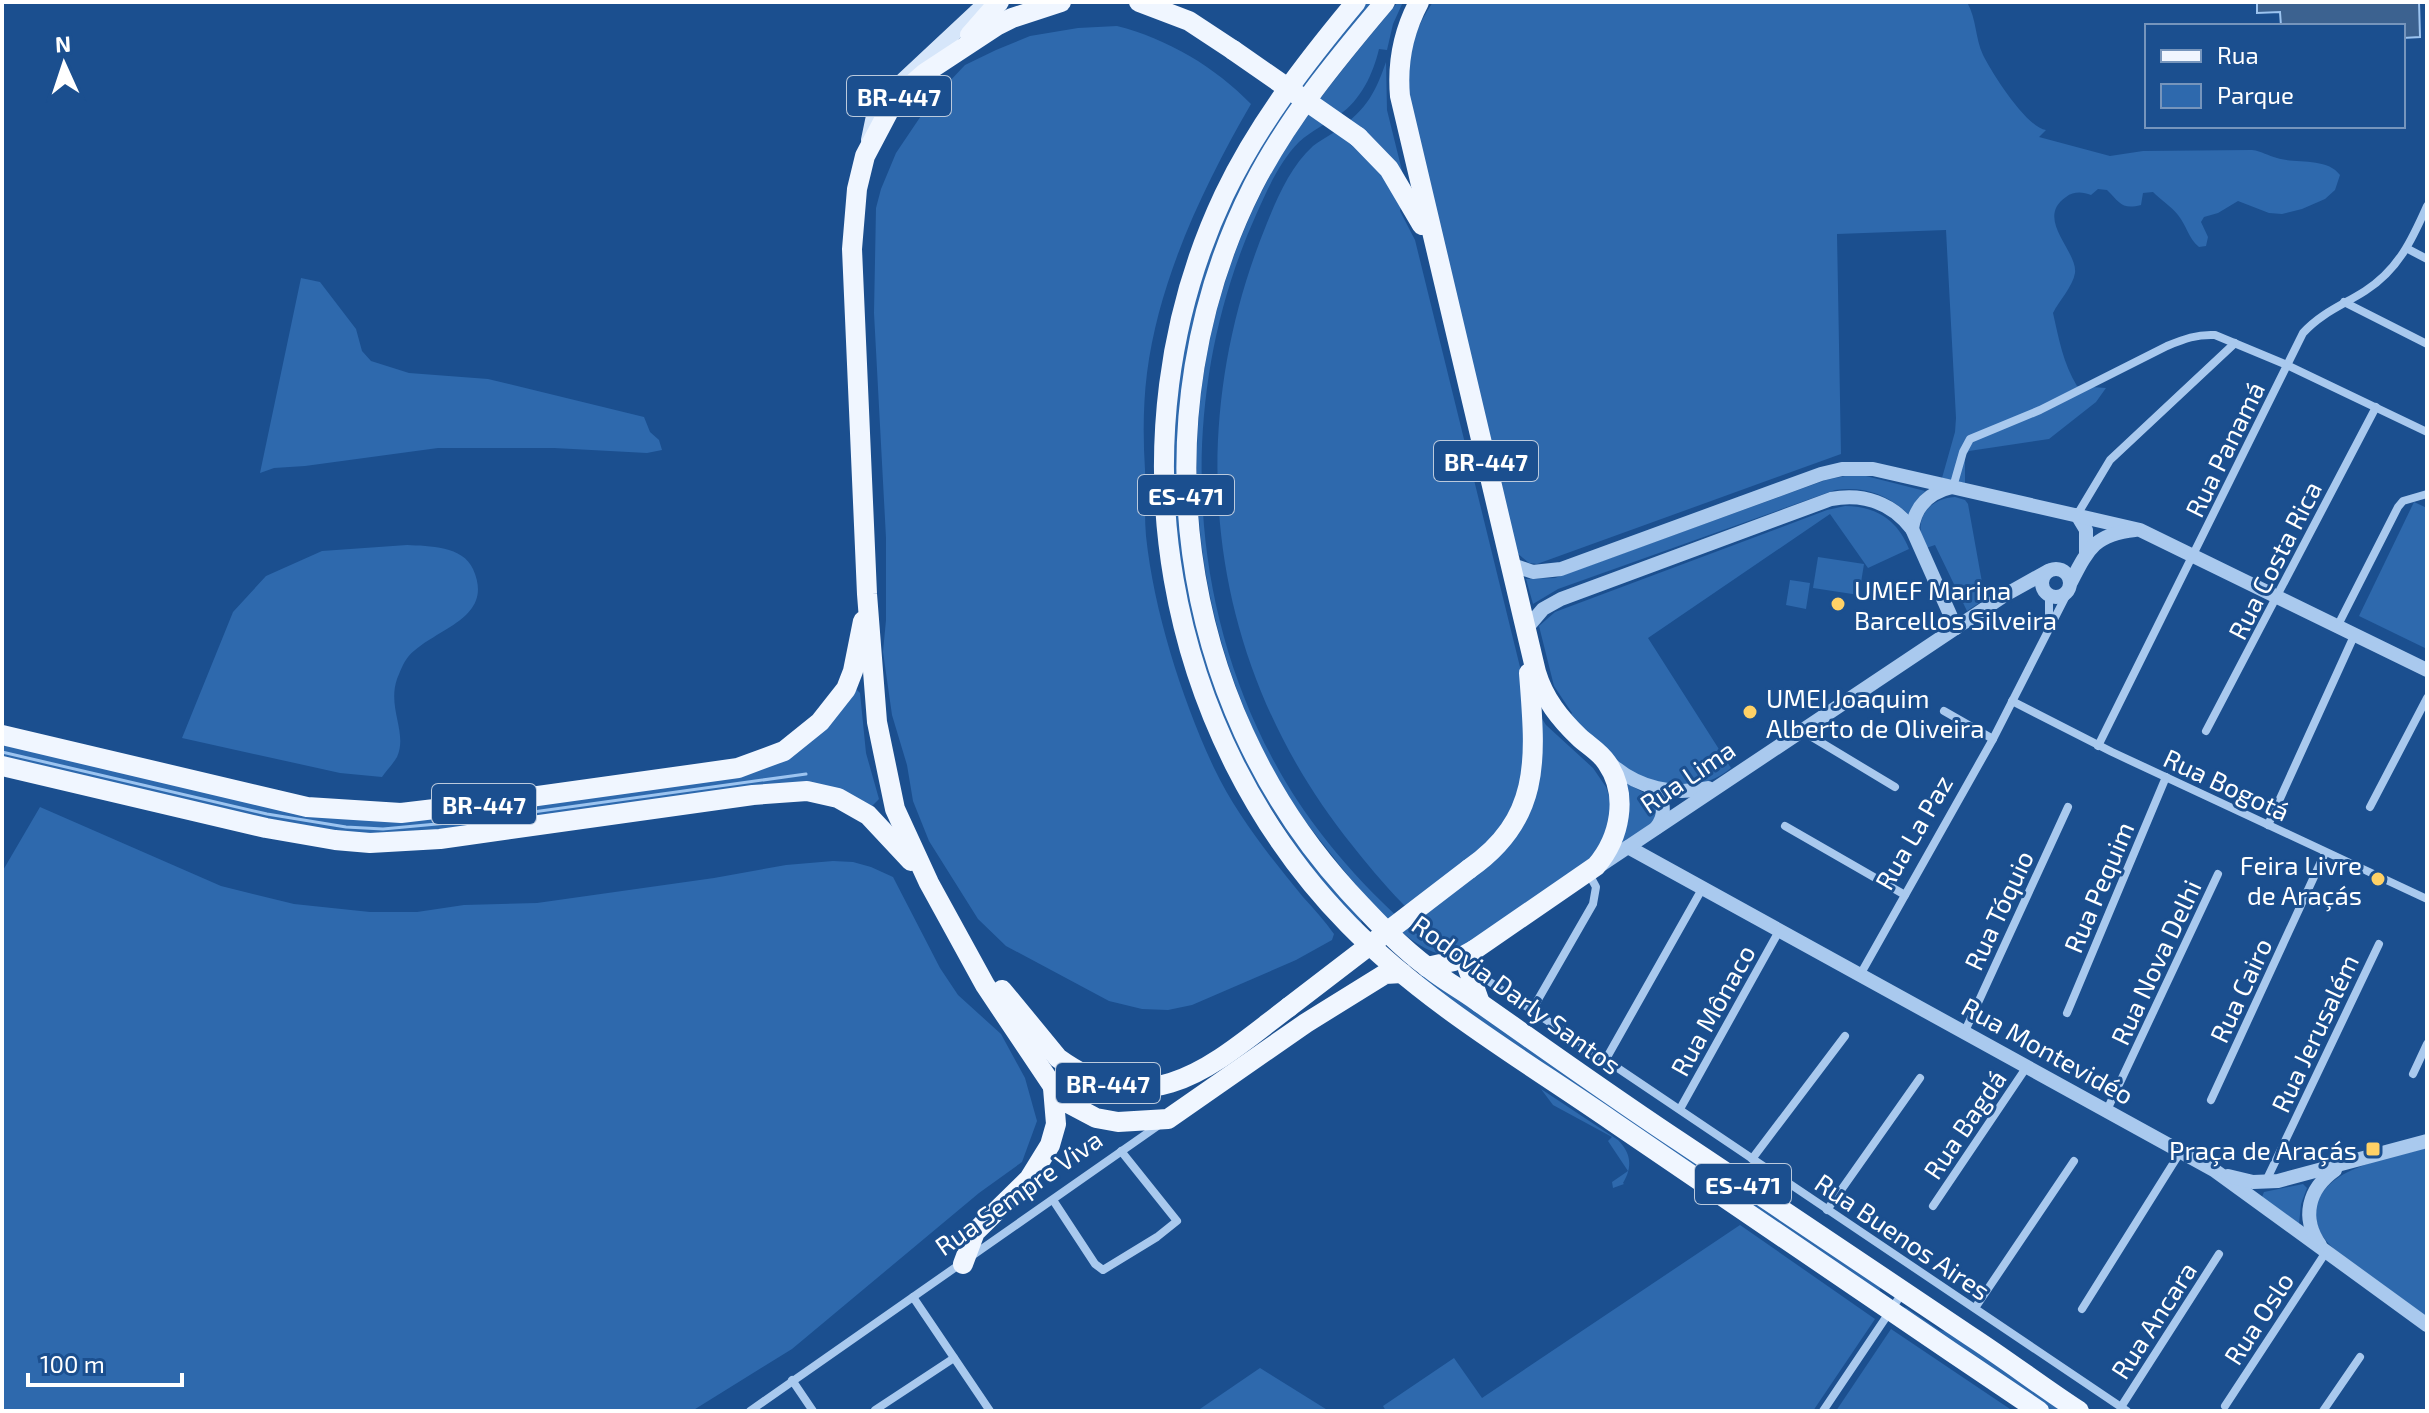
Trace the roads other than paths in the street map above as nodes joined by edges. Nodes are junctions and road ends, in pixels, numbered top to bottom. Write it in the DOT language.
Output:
graph roads {
  1 [pos="987,2"];
  2 [pos="999,2"];
  3 [pos="1061,2"];
  4 [pos="1139,2"];
  5 [pos="1356,2"];
  6 [pos="1385,2"];
  7 [pos="1419,2"];
  8 [pos="952,55"];
  9 [pos="867,154"];
  10 [pos="2427,206"];
  11 [pos="2408,249"];
  12 [pos="2427,259"];
  13 [pos="1446,293"];
  14 [pos="2344,302"];
  15 [pos="2235,343"];
  16 [pos="2427,344"];
  17 [pos="2287,365"];
  18 [pos="2376,407"];
  19 [pos="2427,432"];
  20 [pos="1953,487"];
  21 [pos="2427,494"];
  22 [pos="2077,515"];
  23 [pos="1912,529"];
  24 [pos="2140,530"];
  25 [pos="2086,553"];
  26 [pos="2194,556"];
  27 [pos="1510,564"];
  28 [pos="2054,570"];
  29 [pos="2070,585"];
  30 [pos="867,594"];
  31 [pos="2047,594"];
  32 [pos="2005,595"];
  33 [pos="2278,598"];
  34 [pos="2049,626"];
  35 [pos="2337,627"];
  36 [pos="1956,628"];
  37 [pos="1526,629"];
  38 [pos="2354,636"];
  39 [pos="2427,670"];
  40 [pos="2427,698"];
  41 [pos="2012,701"];
  42 [pos="1944,711"];
  43 [pos="1802,731"];
  44 [pos="2206,731"];
  45 [pos="2,735"];
  46 [pos="1993,739"];
  47 [pos="2098,746"];
  48 [pos="1606,760"];
  49 [pos="2,766"];
  50 [pos="2166,777"];
  51 [pos="1716,786"];
  52 [pos="1649,787"];
  53 [pos="1895,787"];
  54 [pos="2068,807"];
  55 [pos="2370,807"];
  56 [pos="2268,825"];
  57 [pos="1785,826"];
  58 [pos="1656,829"];
  59 [pos="1628,847"];
  60 [pos="2325,853"];
  61 [pos="1588,873"];
  62 [pos="2218,874"];
  63 [pos="929,883"];
  64 [pos="1702,889"];
  65 [pos="1905,895"];
  66 [pos="2427,899"];
  67 [pos="1779,931"];
  68 [pos="2379,944"];
  69 [pos="962,945"];
  70 [pos="1476,948"];
  71 [pos="1427,967"];
  72 [pos="1402,973"];
  73 [pos="1860,975"];
  74 [pos="1480,1003"];
  75 [pos="1532,1010"];
  76 [pos="2067,1013"];
  77 [pos="1965,1031"];
  78 [pos="1845,1036"];
  79 [pos="2427,1044"];
  80 [pos="1606,1059"];
  81 [pos="2028,1065"];
  82 [pos="2413,1074"];
  83 [pos="1920,1078"];
  84 [pos="1053,1088"];
  85 [pos="2211,1100"];
  86 [pos="1680,1109"];
  87 [pos="2107,1110"];
  88 [pos="1168,1119"];
  89 [pos="2427,1141"];
  90 [pos="1121,1151"];
  91 [pos="2181,1151"];
  92 [pos="1752,1159"];
  93 [pos="2074,1161"];
  94 [pos="2346,1164"];
  95 [pos="2214,1170"];
  96 [pos="2266,1183"];
  97 [pos="1053,1200"];
  98 [pos="1933,1206"];
  99 [pos="1827,1210"];
  100 [pos="2326,1252"];
  101 [pos="2219,1254"];
  102 [pos="963,1264"];
  103 [pos="1904,1292"];
  104 [pos="913,1297"];
  105 [pos="1975,1308"];
  106 [pos="2082,1309"];
  107 [pos="1891,1311"];
  108 [pos="2427,1325"];
  109 [pos="2360,1357"];
  110 [pos="954,1358"];
  111 [pos="792,1380"];
  112 [pos="2225,1406"];
  113 [pos="2124,1409"];
  114 [pos="875,1410"];
  115 [pos="750,1411"];
  116 [pos="813,1411"];
  117 [pos="990,1411"];
  118 [pos="1823,1411"];
  119 [pos="2039,1411"];
  120 [pos="2079,1411"];
  121 [pos="2323,1411"];
  1 -- 9 [label="main road"];
  2 -- 8 [label="main road, BR-447"];
  3 -- 8 [label="main road, BR-447"];
  4 -- 13 [label="main road, BR-447, bridge"];
  5 -- 72 [label="main road, Rodovia Darly Santos / ES-471"];
  6 -- 71 [label="main road, Rodovia Darly Santos / ES-471"];
  7 -- 13 [label="main road"];
  8 -- 9 [label="main road, BR-447"];
  9 -- 30 [label="main road, BR-447"];
  10 -- 11 [label="street, Rua Panamá"];
  11 -- 12 [label="street"];
  11 -- 14 [label="street, Rua Panamá"];
  13 -- 27 [label="main road, BR-447"];
  14 -- 16 [label="street"];
  14 -- 17 [label="street, Rua Panamá"];
  15 -- 17 [label="street"];
  15 -- 20 [label="street"];
  15 -- 22 [label="street"];
  17 -- 18 [label="street"];
  17 -- 26 [label="street, Rua Panamá"];
  18 -- 19 [label="street"];
  18 -- 33 [label="street, Rua Costa Rica"];
  20 -- 22 [label="street"];
  20 -- 23 [label="street"];
  20 -- 27 [label="street"];
  21 -- 35 [label="street"];
  22 -- 24 [label="street"];
  22 -- 25 [label="street"];
  23 -- 36 [label="street"];
  23 -- 37 [label="street"];
  24 -- 25 [label="street"];
  24 -- 26 [label="street"];
  25 -- 28 [label="street"];
  25 -- 29 [label="street, Rua La Paz"];
  26 -- 33 [label="street"];
  26 -- 47 [label="street, Rua Panamá"];
  27 -- 37 [label="main road, BR-447"];
  28 -- 29 [label="street"];
  28 -- 31 [label="street"];
  28 -- 32 [label="street, Rua Lima"];
  29 -- 31 [label="street"];
  29 -- 34 [label="street, Rua La Paz"];
  30 -- 45 [label="main road, BR-447"];
  30 -- 63 [label="main road, BR-447"];
  31 -- 32 [label="street, Rua Lima"];
  31 -- 34 [label="street, Rua La Paz"];
  32 -- 36 [label="street, Rua Lima"];
  33 -- 35 [label="street"];
  33 -- 44 [label="street, Rua Costa Rica"];
  34 -- 41 [label="street, Rua La Paz"];
  35 -- 38 [label="street"];
  36 -- 43 [label="street, Rua Lima"];
  37 -- 48 [label="main road"];
  37 -- 69 [label="main road, BR-447, bridge"];
  38 -- 39 [label="street"];
  38 -- 56 [label="street"];
  40 -- 55 [label="street"];
  41 -- 46 [label="street, Rua La Paz"];
  41 -- 47 [label="street, Rua Bogotá"];
  42 -- 46 [label="street"];
  43 -- 51 [label="street, Rua Lima"];
  43 -- 53 [label="street"];
  46 -- 65 [label="street, Rua La Paz"];
  47 -- 50 [label="street, Rua Bogotá"];
  48 -- 52 [label="street"];
  48 -- 61 [label="main road"];
  49 -- 63 [label="main road, BR-447"];
  50 -- 56 [label="street, Rua Bogotá"];
  50 -- 76 [label="street, Rua Pequim"];
  51 -- 52 [label="street"];
  51 -- 58 [label="street, Rua Lima"];
  52 -- 58 [label="street"];
  54 -- 77 [label="street, Rua Tóquio"];
  56 -- 60 [label="street, Rua Bogotá"];
  57 -- 65 [label="street"];
  58 -- 59 [label="street, Rua Lima"];
  59 -- 61 [label="street, Rua Lima"];
  59 -- 64 [label="street, Rua Montevidéo"];
  60 -- 66 [label="street, Rua Bogotá"];
  60 -- 85 [label="street, Rua Cairo"];
  61 -- 70 [label="main road, Rua Lima"];
  61 -- 75 [label="street"];
  62 -- 87 [label="street, Rua Nova Delhi"];
  63 -- 69 [label="main road, BR-447"];
  64 -- 67 [label="street, Rua Montevidéo"];
  64 -- 80 [label="street"];
  65 -- 73 [label="street, Rua La Paz"];
  67 -- 73 [label="street, Rua Montevidéo"];
  67 -- 86 [label="street, Rua Mônaco"];
  68 -- 96 [label="street, Rua Jerusalém"];
  69 -- 84 [label="main road, BR-447"];
  70 -- 71 [label="main road, Rua Lima"];
  70 -- 74 [label="main road"];
  70 -- 75 [label="street, Rua Buenos Aires"];
  71 -- 74 [label="main road, Rodovia Darly Santos / ES-471"];
  72 -- 88 [label="main road, Rua Sempre Viva / BR-447"];
  72 -- 107 [label="main road, Rodovia Darly Santos / ES-471"];
  73 -- 77 [label="street, Rua Montevidéo"];
  74 -- 103 [label="main road, Rodovia Darly Santos / ES-471"];
  75 -- 80 [label="street, Rua Buenos Aires"];
  77 -- 81 [label="street, Rua Montevidéo"];
  78 -- 92 [label="street"];
  79 -- 82 [label="street"];
  80 -- 86 [label="street, Rua Buenos Aires"];
  81 -- 87 [label="street, Rua Montevidéo"];
  81 -- 98 [label="street, Rua Bagdá"];
  83 -- 99 [label="street"];
  84 -- 88 [label="main road, BR-447"];
  84 -- 102 [label="main road"];
  86 -- 92 [label="street, Rua Buenos Aires"];
  87 -- 91 [label="street, Rua Montevidéo"];
  88 -- 90 [label="street, Rua Sempre Viva"];
  89 -- 94 [label="street"];
  90 -- 97 [label="street, Rua Sempre Viva"];
  90 -- 97 [label="street"];
  91 -- 95 [label="street, Rua Montevidéo"];
  91 -- 106 [label="street"];
  92 -- 99 [label="street, Rua Buenos Aires"];
  93 -- 105 [label="street"];
  94 -- 96 [label="street"];
  94 -- 100 [label="street"];
  95 -- 96 [label="street"];
  95 -- 100 [label="street, Rua Montevidéo"];
  97 -- 102 [label="street, Rua Sempre Viva"];
  99 -- 105 [label="street, Rua Buenos Aires"];
  100 -- 108 [label="street, Rua Montevidéo"];
  100 -- 112 [label="street, Rua Oslo"];
  101 -- 113 [label="street, Rua Ancara"];
  102 -- 104 [label="street, Rua Sempre Viva"];
  103 -- 107 [label="street"];
  103 -- 120 [label="main road, Rodovia Darly Santos / ES-471"];
  104 -- 110 [label="street"];
  104 -- 111 [label="street, Rua Sempre Viva"];
  105 -- 113 [label="street, Rua Buenos Aires"];
  107 -- 118 [label="street"];
  107 -- 119 [label="main road, Rodovia Darly Santos / ES-471"];
  109 -- 121 [label="street"];
  110 -- 114 [label="street"];
  110 -- 117 [label="street"];
  111 -- 115 [label="street, Rua Sempre Viva"];
  111 -- 116 [label="street"];
}
